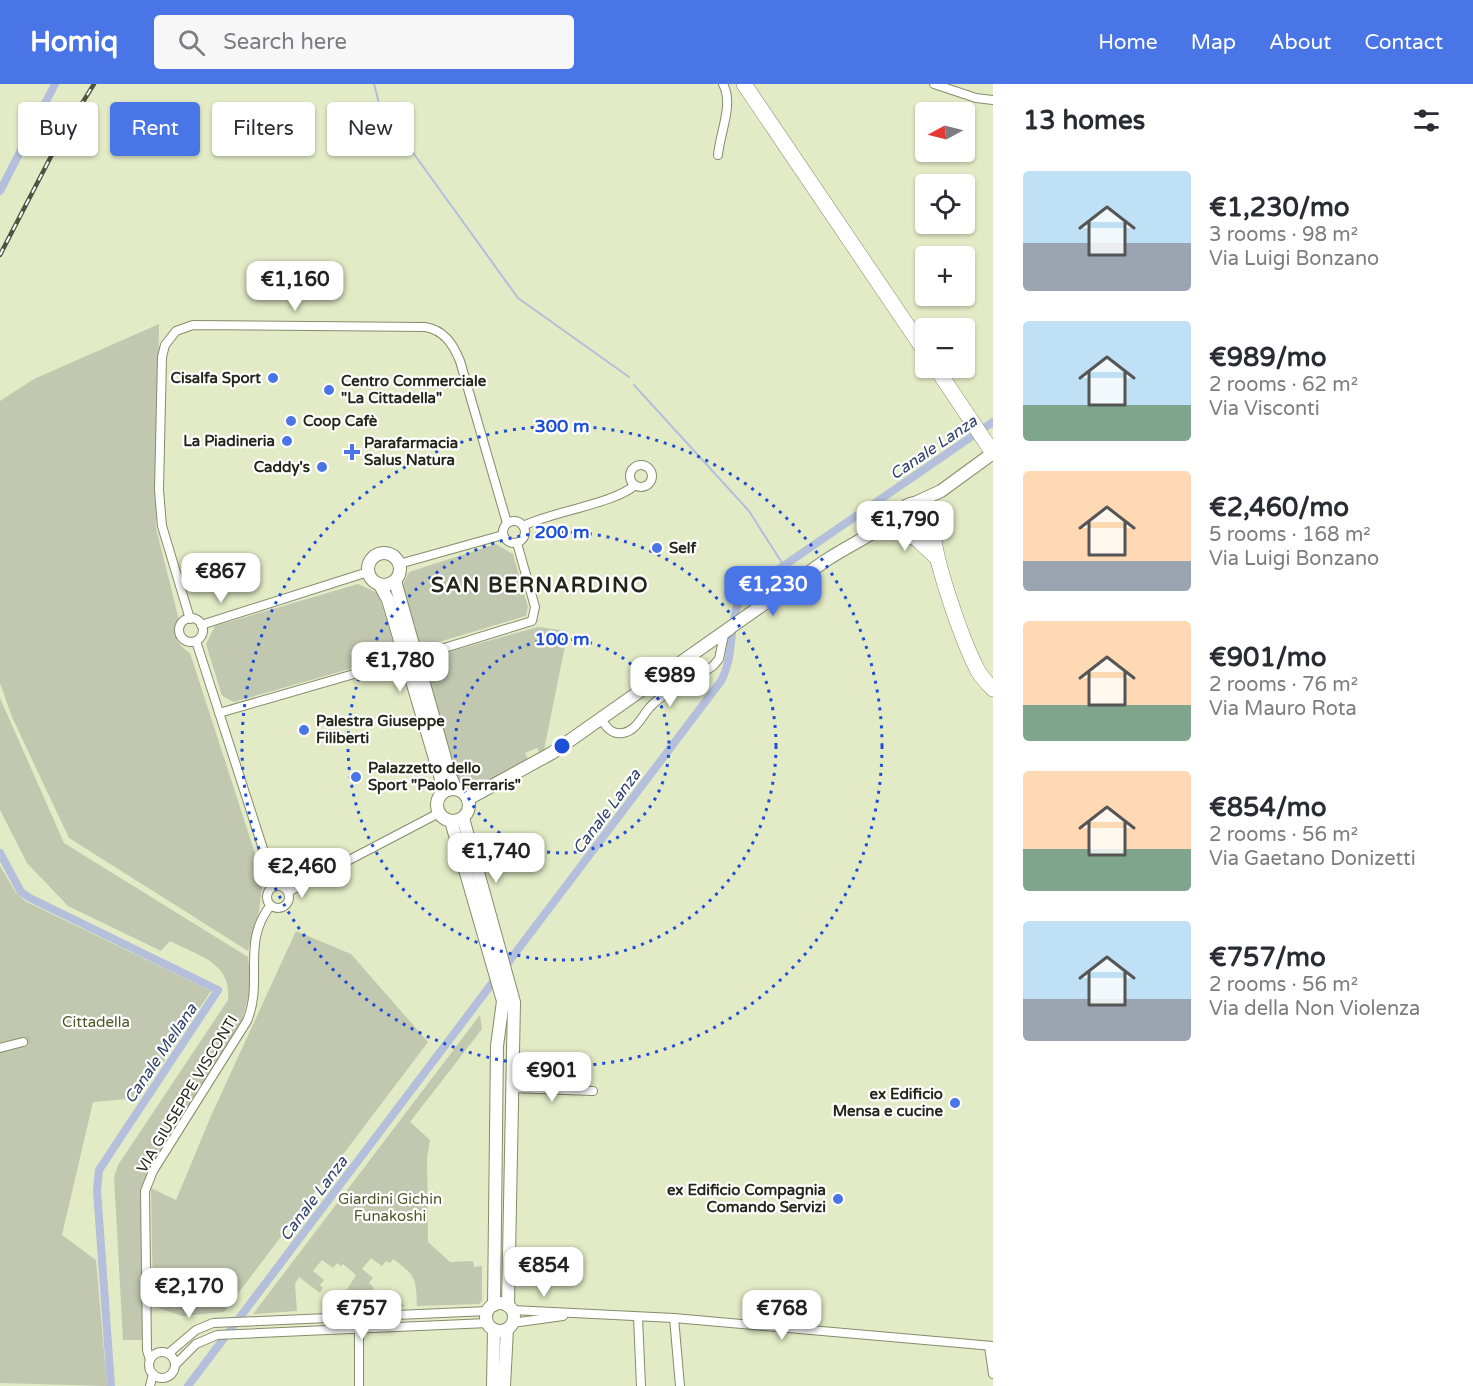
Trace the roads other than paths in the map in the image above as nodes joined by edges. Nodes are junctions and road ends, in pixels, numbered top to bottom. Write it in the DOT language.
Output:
graph roads {
  1 [pos="723,84"];
  2 [pos="744,84"];
  3 [pos="934,84"];
  4 [pos="993,100"];
  5 [pos="718,154"];
  6 [pos="915,337"];
  7 [pos="943,378"];
  8 [pos="993,453"];
  9 [pos="635,485"];
  10 [pos="941,491"];
  11 [pos="918,502"];
  12 [pos="898,516"];
  13 [pos="934,522"];
  14 [pos="507,523"];
  15 [pos="523,526"];
  16 [pos="901,531"];
  17 [pos="878,532"];
  18 [pos="503,536"];
  19 [pos="916,539"];
  20 [pos="517,543"];
  21 [pos="938,560"];
  22 [pos="399,564"];
  23 [pos="368,572"];
  24 [pos="395,581"];
  25 [pos="380,585"];
  26 [pos="763,615"];
  27 [pos="190,619"];
  28 [pos="201,625"];
  29 [pos="196,641"];
  30 [pos="410,658"];
  31 [pos="992,687"];
  32 [pos="219,713"];
  33 [pos="601,719"];
  34 [pos="456,789"];
  35 [pos="441,794"];
  36 [pos="468,799"];
  37 [pos="439,813"];
  38 [pos="457,819"];
  39 [pos="275,886"];
  40 [pos="288,892"];
  41 [pos="270,906"];
  42 [pos="504,984"];
  43 [pos="22,1042"];
  44 [pos="0,1048"];
  45 [pos="497,1055"];
  46 [pos="512,1055"];
  47 [pos="512,1088"];
  48 [pos="593,1091"];
  49 [pos="510,1150"];
  50 [pos="495,1151"];
  51 [pos="510,1308"];
  52 [pos="576,1314"];
  53 [pos="491,1317"];
  54 [pos="638,1317"];
  55 [pos="674,1318"];
  56 [pos="282,1319"];
  57 [pos="510,1326"];
  58 [pos="359,1328"];
  59 [pos="283,1331"];
  60 [pos="147,1338"];
  61 [pos="991,1346"];
  62 [pos="159,1352"];
  63 [pos="169,1353"];
  64 [pos="150,1360"];
  65 [pos="176,1364"];
  66 [pos="153,1374"];
  67 [pos="993,1374"];
  68 [pos="161,1382"];
  69 [pos="150,1386"];
  70 [pos="358,1386"];
  71 [pos="493,1386"];
  72 [pos="504,1386"];
  73 [pos="641,1386"];
  74 [pos="680,1386"];
  1 -- 5 [label="street"];
  2 -- 6 [label="highway"];
  3 -- 4 [label="street"];
  7 -- 8 [label="highway"];
  8 -- 10 [label="street"];
  9 -- 15 [label="street"];
  10 -- 11 [label="street"];
  10 -- 13 [label="street"];
  11 -- 12 [label="street"];
  11 -- 13 [label="street"];
  12 -- 16 [label="street"];
  12 -- 17 [label="street"];
  13 -- 19 [label="street"];
  13 -- 21 [label="highway"];
  14 -- 15 [label="street"];
  14 -- 18 [label="street"];
  14 -- 27 [label="street"];
  15 -- 20 [label="street"];
  16 -- 17 [label="street"];
  16 -- 19 [label="street"];
  17 -- 33 [label="street"];
  18 -- 20 [label="street"];
  18 -- 22 [label="street"];
  19 -- 21 [label="highway"];
  20 -- 30 [label="street"];
  21 -- 31 [label="highway"];
  22 -- 23 [label="street"];
  22 -- 24 [label="street"];
  23 -- 25 [label="street"];
  23 -- 28 [label="street"];
  24 -- 25 [label="street"];
  24 -- 30 [label="street"];
  25 -- 30 [label="street"];
  26 -- 33 [label="street"];
  27 -- 28 [label="street"];
  27 -- 29 [label="street"];
  28 -- 29 [label="street"];
  29 -- 32 [label="street"];
  30 -- 32 [label="street"];
  30 -- 34 [label="street"];
  30 -- 35 [label="street"];
  32 -- 39 [label="street"];
  33 -- 36 [label="street"];
  34 -- 35 [label="street"];
  34 -- 36 [label="street"];
  35 -- 37 [label="street"];
  36 -- 38 [label="street"];
  37 -- 38 [label="street"];
  37 -- 40 [label="street"];
  38 -- 42 [label="street"];
  39 -- 40 [label="street"];
  39 -- 41 [label="street"];
  40 -- 41 [label="street"];
  41 -- 60 [label="street, VIA GIUSEPPE VISCONTI"];
  42 -- 45 [label="street"];
  42 -- 46 [label="street"];
  43 -- 44 [label="street"];
  45 -- 46 [label="street"];
  45 -- 50 [label="street"];
  46 -- 47 [label="street"];
  47 -- 48 [label="street"];
  47 -- 49 [label="street"];
  49 -- 50 [label="street"];
  49 -- 51 [label="street"];
  50 -- 53 [label="street"];
  51 -- 52 [label="street"];
  51 -- 53 [label="street"];
  51 -- 57 [label="street"];
  52 -- 54 [label="street"];
  52 -- 57 [label="street"];
  53 -- 56 [label="street"];
  53 -- 57 [label="street"];
  53 -- 58 [label="street"];
  53 -- 71 [label="street"];
  54 -- 55 [label="street"];
  54 -- 73 [label="street"];
  55 -- 61 [label="street"];
  55 -- 74 [label="street"];
  56 -- 59 [label="street"];
  56 -- 63 [label="street"];
  57 -- 72 [label="street"];
  58 -- 59 [label="street"];
  58 -- 70 [label="street"];
  59 -- 65 [label="street"];
  60 -- 62 [label="street"];
  60 -- 64 [label="street, VIA GIUSEPPE VISCONTI"];
  61 -- 67 [label="street"];
  62 -- 63 [label="street"];
  62 -- 64 [label="street"];
  63 -- 65 [label="street"];
  64 -- 66 [label="street"];
  65 -- 68 [label="street"];
  66 -- 68 [label="street"];
  66 -- 69 [label="street"];
}
